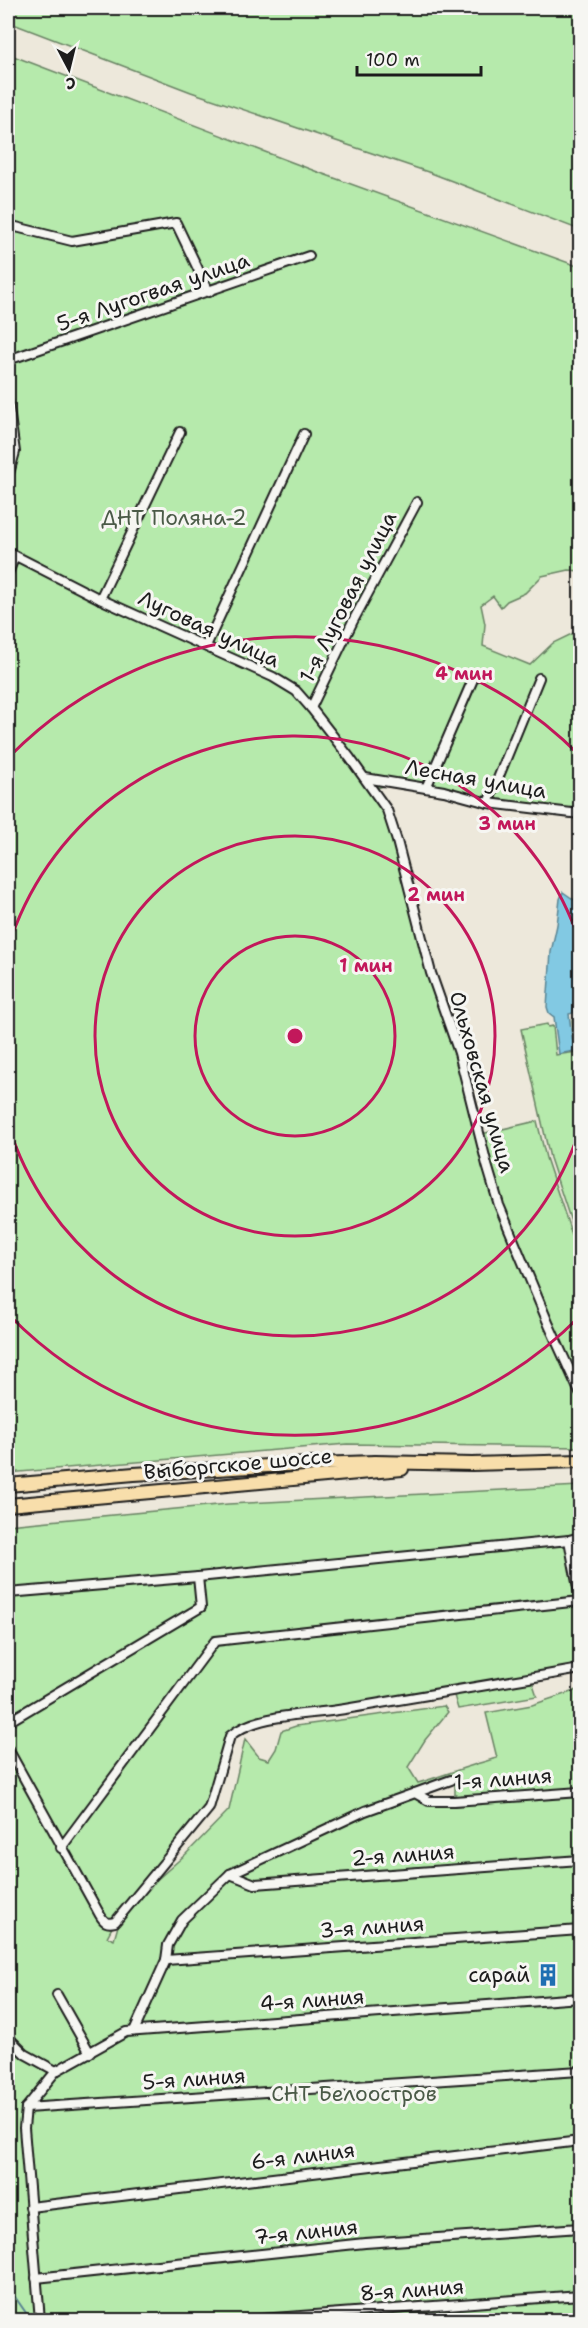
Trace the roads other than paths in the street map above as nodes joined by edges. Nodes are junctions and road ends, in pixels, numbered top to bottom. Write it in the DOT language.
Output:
graph roads {
  1 [pos="8,225"];
  2 [pos="309,256"];
  3 [pos="209,292"];
  4 [pos="8,360"];
  5 [pos="8,402"];
  6 [pos="180,432"];
  7 [pos="304,434"];
  8 [pos="8,477"];
  9 [pos="417,502"];
  10 [pos="11,554"];
  11 [pos="8,573"];
  12 [pos="100,599"];
  13 [pos="207,646"];
  14 [pos="474,677"];
  15 [pos="539,678"];
  16 [pos="311,708"];
  17 [pos="365,778"];
  18 [pos="426,788"];
  19 [pos="488,803"];
  20 [pos="580,814"];
  21 [pos="580,1393"];
  22 [pos="580,1461"];
  23 [pos="472,1464"];
  24 [pos="8,1485"];
  25 [pos="8,1505"];
  26 [pos="580,1537"];
  27 [pos="569,1540"];
  28 [pos="198,1577"];
  29 [pos="8,1593"];
  30 [pos="580,1600"];
  31 [pos="580,1669"];
  32 [pos="8,1722"];
  33 [pos="8,1749"];
  34 [pos="451,1780"];
  35 [pos="580,1792"];
  36 [pos="415,1793"];
  37 [pos="61,1848"];
  38 [pos="580,1860"];
  39 [pos="230,1874"];
  40 [pos="580,1930"];
  41 [pos="166,1960"];
  42 [pos="57,1995"];
  43 [pos="580,1998"];
  44 [pos="134,2031"];
  45 [pos="8,2037"];
  46 [pos="90,2053"];
  47 [pos="56,2071"];
  48 [pos="580,2071"];
  49 [pos="26,2108"];
  50 [pos="580,2141"];
  51 [pos="30,2207"];
  52 [pos="580,2228"];
  53 [pos="36,2278"];
  54 [pos="580,2295"];
  55 [pos="580,2307"];
  56 [pos="40,2320"];
  57 [pos="246,2320"];
  58 [pos="577,2320"];
  1 -- 3 [label="street"];
  2 -- 3 [label="street, 5-я Лугогвая улица"];
  3 -- 4 [label="street, 5-я Лугогвая улица"];
  5 -- 8 [label="street"];
  6 -- 12 [label="street"];
  7 -- 13 [label="street"];
  9 -- 16 [label="street, 1-я Луговая улица"];
  10 -- 11 [label="street"];
  10 -- 12 [label="street, Луговая улица"];
  12 -- 13 [label="street, Луговая улица"];
  13 -- 16 [label="street, Луговая улица"];
  14 -- 18 [label="street"];
  15 -- 19 [label="street"];
  16 -- 17 [label="street, Луговая улица"];
  17 -- 18 [label="street, Лесная улица"];
  17 -- 21 [label="street, Ольховская улица"];
  18 -- 19 [label="street, Лесная улица"];
  19 -- 20 [label="street, Лесная улица"];
  22 -- 23 [label="main road, Выборгское шоссе"];
  23 -- 24 [label="main road, Выборгское шоссе"];
  23 -- 25 [label="main road, Выборгское шоссе"];
  26 -- 27 [label="street"];
  27 -- 28 [label="street"];
  27 -- 30 [label="street"];
  28 -- 29 [label="street"];
  28 -- 32 [label="street"];
  30 -- 37 [label="street"];
  31 -- 37 [label="street"];
  33 -- 37 [label="street"];
  34 -- 36 [label="street"];
  35 -- 36 [label="street, 1-я линия"];
  36 -- 39 [label="street"];
  38 -- 39 [label="street, 2-я линия"];
  39 -- 41 [label="street"];
  40 -- 41 [label="street, 3-я линия"];
  41 -- 44 [label="street"];
  42 -- 46 [label="street"];
  43 -- 44 [label="street, 4-я линия"];
  44 -- 46 [label="street, 4-я линия"];
  45 -- 47 [label="street"];
  46 -- 47 [label="street, 4-я линия"];
  47 -- 49 [label="street"];
  48 -- 49 [label="street, 5-я линия"];
  49 -- 51 [label="street"];
  50 -- 51 [label="street, 6-я линия"];
  51 -- 53 [label="street"];
  52 -- 53 [label="street, 7-я линия"];
  53 -- 56 [label="street"];
  54 -- 57 [label="street, 8-я линия"];
  55 -- 58 [label="street"];
}
